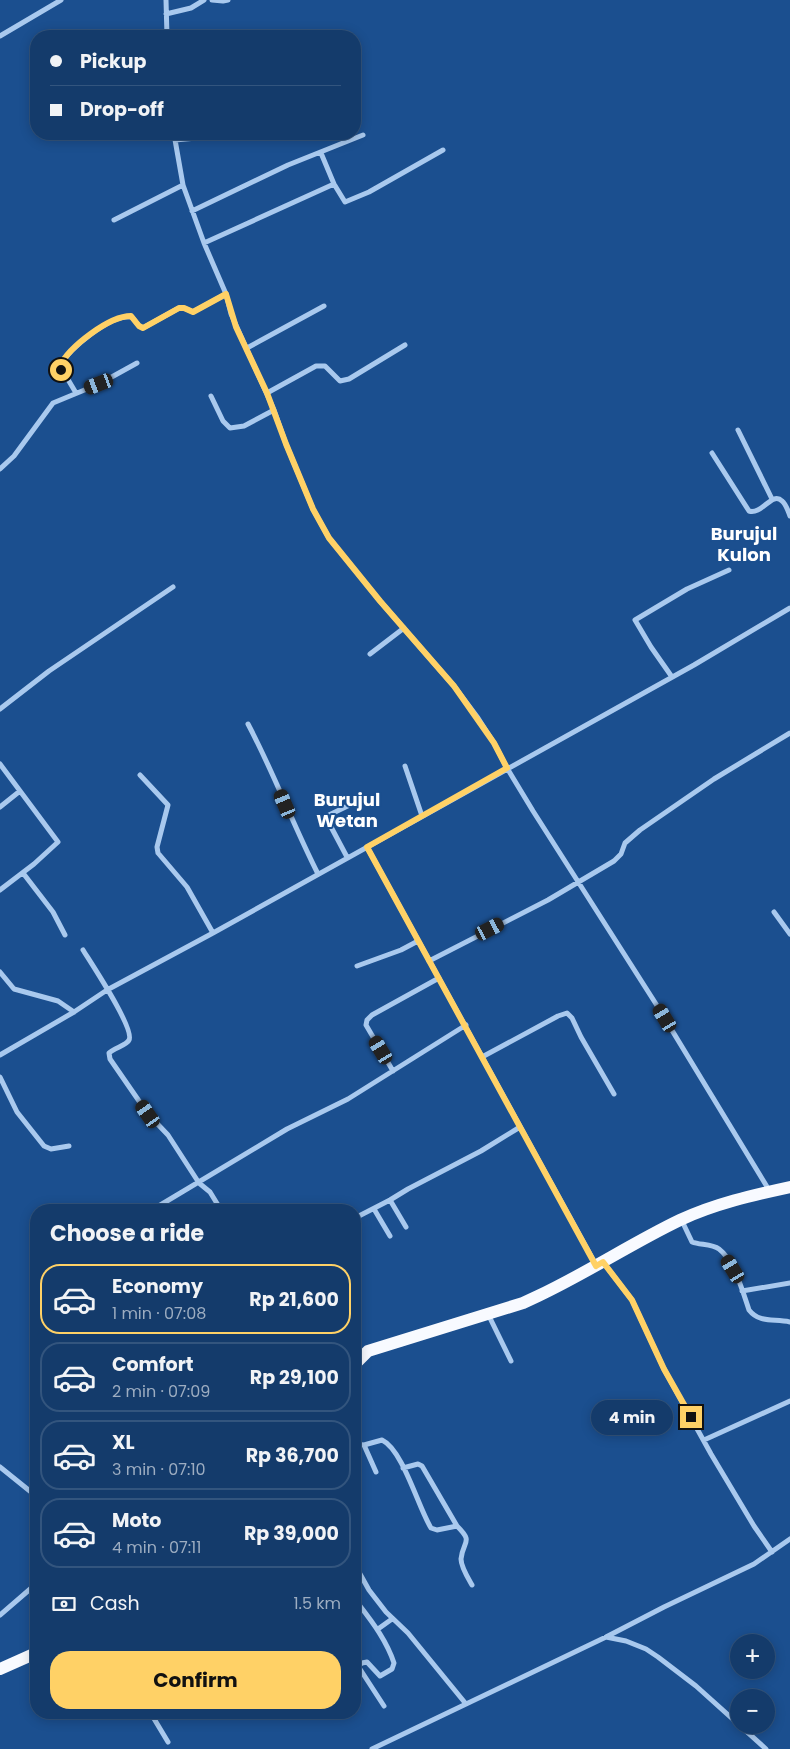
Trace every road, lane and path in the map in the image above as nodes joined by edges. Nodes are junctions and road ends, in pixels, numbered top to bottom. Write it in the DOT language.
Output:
graph roads {
  1 [pos="61,0"];
  2 [pos="166,0"];
  3 [pos="204,0"];
  4 [pos="212,0"];
  5 [pos="228,0"];
  6 [pos="166,14"];
  7 [pos="167,30"];
  8 [pos="0,36"];
  9 [pos="176,140"];
  10 [pos="351,140"];
  11 [pos="443,150"];
  12 [pos="321,153"];
  13 [pos="334,184"];
  14 [pos="183,185"];
  15 [pos="192,211"];
  16 [pos="114,220"];
  17 [pos="204,243"];
  18 [pos="226,294"];
  19 [pos="324,306"];
  20 [pos="405,345"];
  21 [pos="247,348"];
  22 [pos="137,363"];
  23 [pos="76,393"];
  24 [pos="267,393"];
  25 [pos="211,396"];
  26 [pos="274,410"];
  27 [pos="738,430"];
  28 [pos="712,454"];
  29 [pos="0,469"];
  30 [pos="772,499"];
  31 [pos="790,516"];
  32 [pos="729,570"];
  33 [pos="173,587"];
  34 [pos="790,608"];
  35 [pos="404,628"];
  36 [pos="370,654"];
  37 [pos="672,677"];
  38 [pos="0,709"];
  39 [pos="248,724"];
  40 [pos="790,733"];
  41 [pos="0,764"];
  42 [pos="404,766"];
  43 [pos="507,768"];
  44 [pos="140,775"];
  45 [pos="20,791"];
  46 [pos="360,800"];
  47 [pos="0,807"];
  48 [pos="422,816"];
  49 [pos="367,847"];
  50 [pos="347,857"];
  51 [pos="23,873"];
  52 [pos="318,874"];
  53 [pos="579,882"];
  54 [pos="0,890"];
  55 [pos="774,912"];
  56 [pos="213,934"];
  57 [pos="790,934"];
  58 [pos="65,935"];
  59 [pos="418,941"];
  60 [pos="83,950"];
  61 [pos="429,961"];
  62 [pos="357,966"];
  63 [pos="0,972"];
  64 [pos="438,978"];
  65 [pos="107,990"];
  66 [pos="74,1012"];
  67 [pos="466,1026"];
  68 [pos="0,1055"];
  69 [pos="482,1057"];
  70 [pos="393,1071"];
  71 [pos="0,1077"];
  72 [pos="614,1094"];
  73 [pos="520,1128"];
  74 [pos="69,1146"];
  75 [pos="199,1183"];
  76 [pos="790,1186"];
  77 [pos="769,1190"];
  78 [pos="390,1200"];
  79 [pos="162,1204"];
  80 [pos="217,1204"];
  81 [pos="374,1209"];
  82 [pos="361,1215"];
  83 [pos="681,1220"];
  84 [pos="406,1227"];
  85 [pos="390,1236"];
  86 [pos="600,1264"];
  87 [pos="790,1283"];
  88 [pos="742,1290"];
  89 [pos="488,1314"];
  90 [pos="790,1322"];
  91 [pos="368,1351"];
  92 [pos="361,1353"];
  93 [pos="361,1358"];
  94 [pos="511,1362"];
  95 [pos="790,1402"];
  96 [pos="704,1440"];
  97 [pos="361,1445"];
  98 [pos="364,1445"];
  99 [pos="0,1467"];
  100 [pos="403,1468"];
  101 [pos="376,1472"];
  102 [pos="30,1491"];
  103 [pos="457,1526"];
  104 [pos="790,1539"];
  105 [pos="772,1552"];
  106 [pos="361,1576"];
  107 [pos="472,1585"];
  108 [pos="30,1589"];
  109 [pos="361,1607"];
  110 [pos="0,1615"];
  111 [pos="392,1619"];
  112 [pos="378,1629"];
  113 [pos="606,1637"];
  114 [pos="30,1656"];
  115 [pos="361,1663"];
  116 [pos="0,1669"];
  117 [pos="361,1672"];
  118 [pos="466,1704"];
  119 [pos="384,1706"];
  120 [pos="154,1719"];
  121 [pos="168,1742"];
  122 [pos="372,1749"];
  123 [pos="766,1749"];
  1 -- 8 [label="street"];
  2 -- 6 [label="street"];
  3 -- 6 [label="street"];
  4 -- 5 [label="street"];
  6 -- 7 [label="street"];
  9 -- 14 [label="street"];
  10 -- 12 [label="street"];
  11 -- 13 [label="street"];
  12 -- 13 [label="street"];
  12 -- 15 [label="street"];
  13 -- 17 [label="street"];
  14 -- 15 [label="street"];
  14 -- 16 [label="street"];
  15 -- 17 [label="street"];
  17 -- 18 [label="street"];
  18 -- 21 [label="street"];
  18 -- 23 [label="street"];
  19 -- 21 [label="street"];
  20 -- 24 [label="street"];
  21 -- 24 [label="street"];
  22 -- 23 [label="street"];
  23 -- 29 [label="street"];
  24 -- 26 [label="street"];
  25 -- 26 [label="street"];
  26 -- 35 [label="street"];
  27 -- 30 [label="street"];
  28 -- 30 [label="street"];
  30 -- 31 [label="street"];
  32 -- 37 [label="street"];
  33 -- 38 [label="street"];
  34 -- 37 [label="street"];
  35 -- 36 [label="street"];
  35 -- 43 [label="street"];
  37 -- 43 [label="street"];
  39 -- 52 [label="street"];
  40 -- 53 [label="street"];
  41 -- 45 [label="street"];
  42 -- 48 [label="street"];
  43 -- 48 [label="street"];
  43 -- 53 [label="street"];
  44 -- 56 [label="street"];
  45 -- 47 [label="street"];
  45 -- 51 [label="street"];
  46 -- 50 [label="street"];
  48 -- 49 [label="street"];
  49 -- 50 [label="street"];
  49 -- 59 [label="street"];
  50 -- 52 [label="street"];
  51 -- 54 [label="street"];
  51 -- 58 [label="street"];
  52 -- 56 [label="street"];
  53 -- 61 [label="street"];
  53 -- 77 [label="street"];
  55 -- 57 [label="street"];
  56 -- 65 [label="street"];
  59 -- 61 [label="street"];
  59 -- 62 [label="street"];
  60 -- 65 [label="street"];
  61 -- 64 [label="street"];
  63 -- 66 [label="street"];
  64 -- 67 [label="street"];
  64 -- 70 [label="street"];
  65 -- 66 [label="street"];
  65 -- 75 [label="street"];
  66 -- 68 [label="street"];
  67 -- 69 [label="street"];
  67 -- 70 [label="street"];
  69 -- 72 [label="street"];
  69 -- 73 [label="street"];
  70 -- 75 [label="street"];
  71 -- 74 [label="street"];
  73 -- 78 [label="street"];
  73 -- 86 [label="street"];
  75 -- 79 [label="street"];
  75 -- 80 [label="street"];
  76 -- 77 [label="highway"];
  77 -- 83 [label="highway"];
  78 -- 81 [label="street"];
  78 -- 84 [label="street"];
  81 -- 82 [label="street"];
  81 -- 85 [label="street"];
  83 -- 86 [label="highway"];
  83 -- 88 [label="street"];
  86 -- 89 [label="highway"];
  86 -- 96 [label="street"];
  87 -- 88 [label="street"];
  88 -- 90 [label="street"];
  89 -- 91 [label="highway"];
  89 -- 94 [label="street"];
  91 -- 92 [label="street"];
  91 -- 93 [label="highway"];
  95 -- 96 [label="street"];
  96 -- 105 [label="street"];
  97 -- 98 [label="street"];
  98 -- 100 [label="street"];
  98 -- 101 [label="street"];
  99 -- 102 [label="street"];
  100 -- 103 [label="street"];
  100 -- 103 [label="street"];
  103 -- 107 [label="street"];
  104 -- 105 [label="street"];
  105 -- 113 [label="street"];
  106 -- 111 [label="street"];
  108 -- 110 [label="street"];
  109 -- 112 [label="street"];
  111 -- 112 [label="street"];
  111 -- 118 [label="street"];
  112 -- 115 [label="street"];
  113 -- 118 [label="street"];
  113 -- 123 [label="street"];
  114 -- 116 [label="highway"];
  117 -- 119 [label="street"];
  118 -- 122 [label="street"];
  120 -- 121 [label="street"];
}
